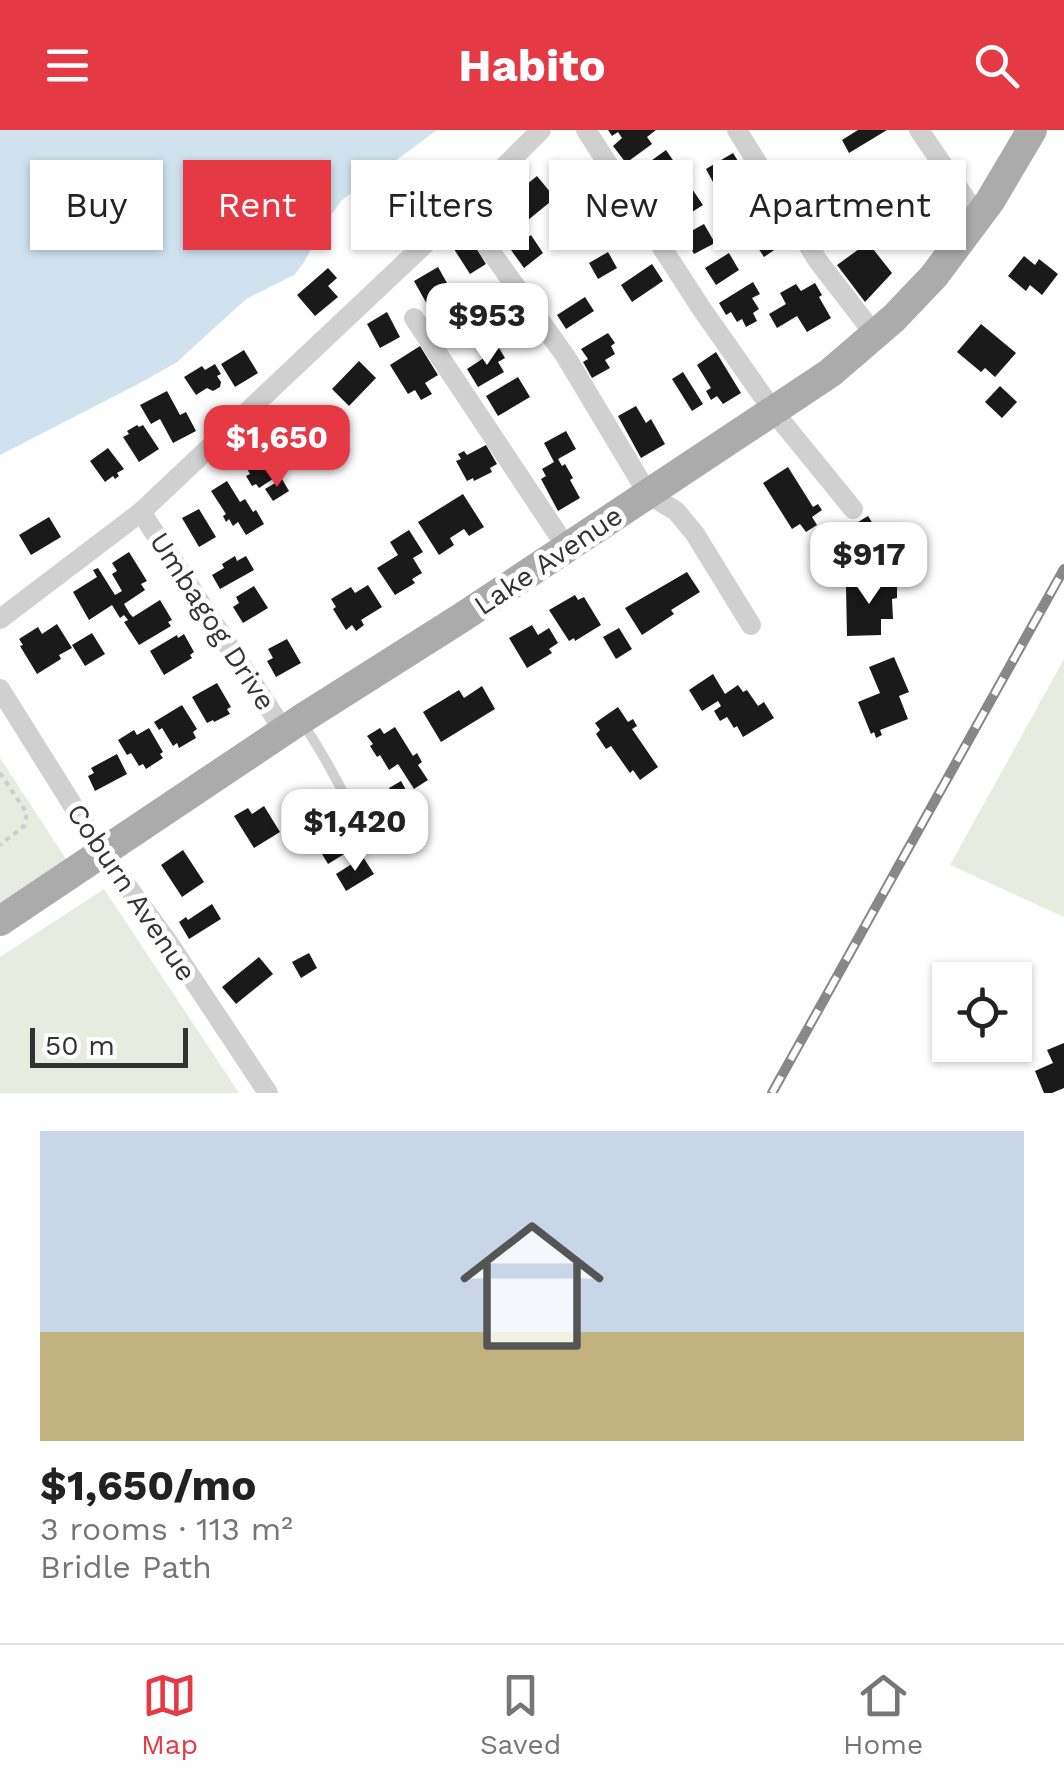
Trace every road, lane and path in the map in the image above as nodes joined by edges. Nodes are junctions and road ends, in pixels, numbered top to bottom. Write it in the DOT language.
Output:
graph roads {
  1 [pos="541,130"];
  2 [pos="586,130"];
  3 [pos="737,130"];
  4 [pos="919,130"];
  5 [pos="1032,130"];
  6 [pos="511,160"];
  7 [pos="978,217"];
  8 [pos="419,250"];
  9 [pos="490,250"];
  10 [pos="414,318"];
  11 [pos="875,335"];
  12 [pos="774,412"];
  13 [pos="648,494"];
  14 [pos="853,509"];
  15 [pos="141,512"];
  16 [pos="567,548"];
  17 [pos="0,619"];
  18 [pos="752,625"];
  19 [pos="3,702"];
  20 [pos="292,726"];
  21 [pos="0,773"];
  22 [pos="368,844"];
  23 [pos="0,845"];
  24 [pos="102,852"];
  25 [pos="0,921"];
  26 [pos="268,1093"];
  1 -- 6 [label="street"];
  2 -- 12 [label="street"];
  3 -- 11 [label="street"];
  4 -- 7 [label="street"];
  5 -- 7 [label="main road, Lake Avenue"];
  7 -- 11 [label="main road, Lake Avenue"];
  8 -- 15 [label="street"];
  9 -- 13 [label="street"];
  10 -- 16 [label="street"];
  11 -- 12 [label="main road, Lake Avenue"];
  12 -- 13 [label="main road, Lake Avenue"];
  12 -- 14 [label="street"];
  13 -- 16 [label="main road, Lake Avenue"];
  13 -- 18 [label="street"];
  15 -- 17 [label="street"];
  15 -- 20 [label="street, Umbagog Drive"];
  16 -- 20 [label="main road, Lake Avenue"];
  19 -- 24 [label="street, Coburn Avenue"];
  20 -- 22 [label="lane"];
  20 -- 24 [label="main road, Lake Avenue"];
  21 -- 23 [label="path"];
  24 -- 25 [label="main road, Lake Avenue"];
  24 -- 26 [label="street, Coburn Avenue"];
}
